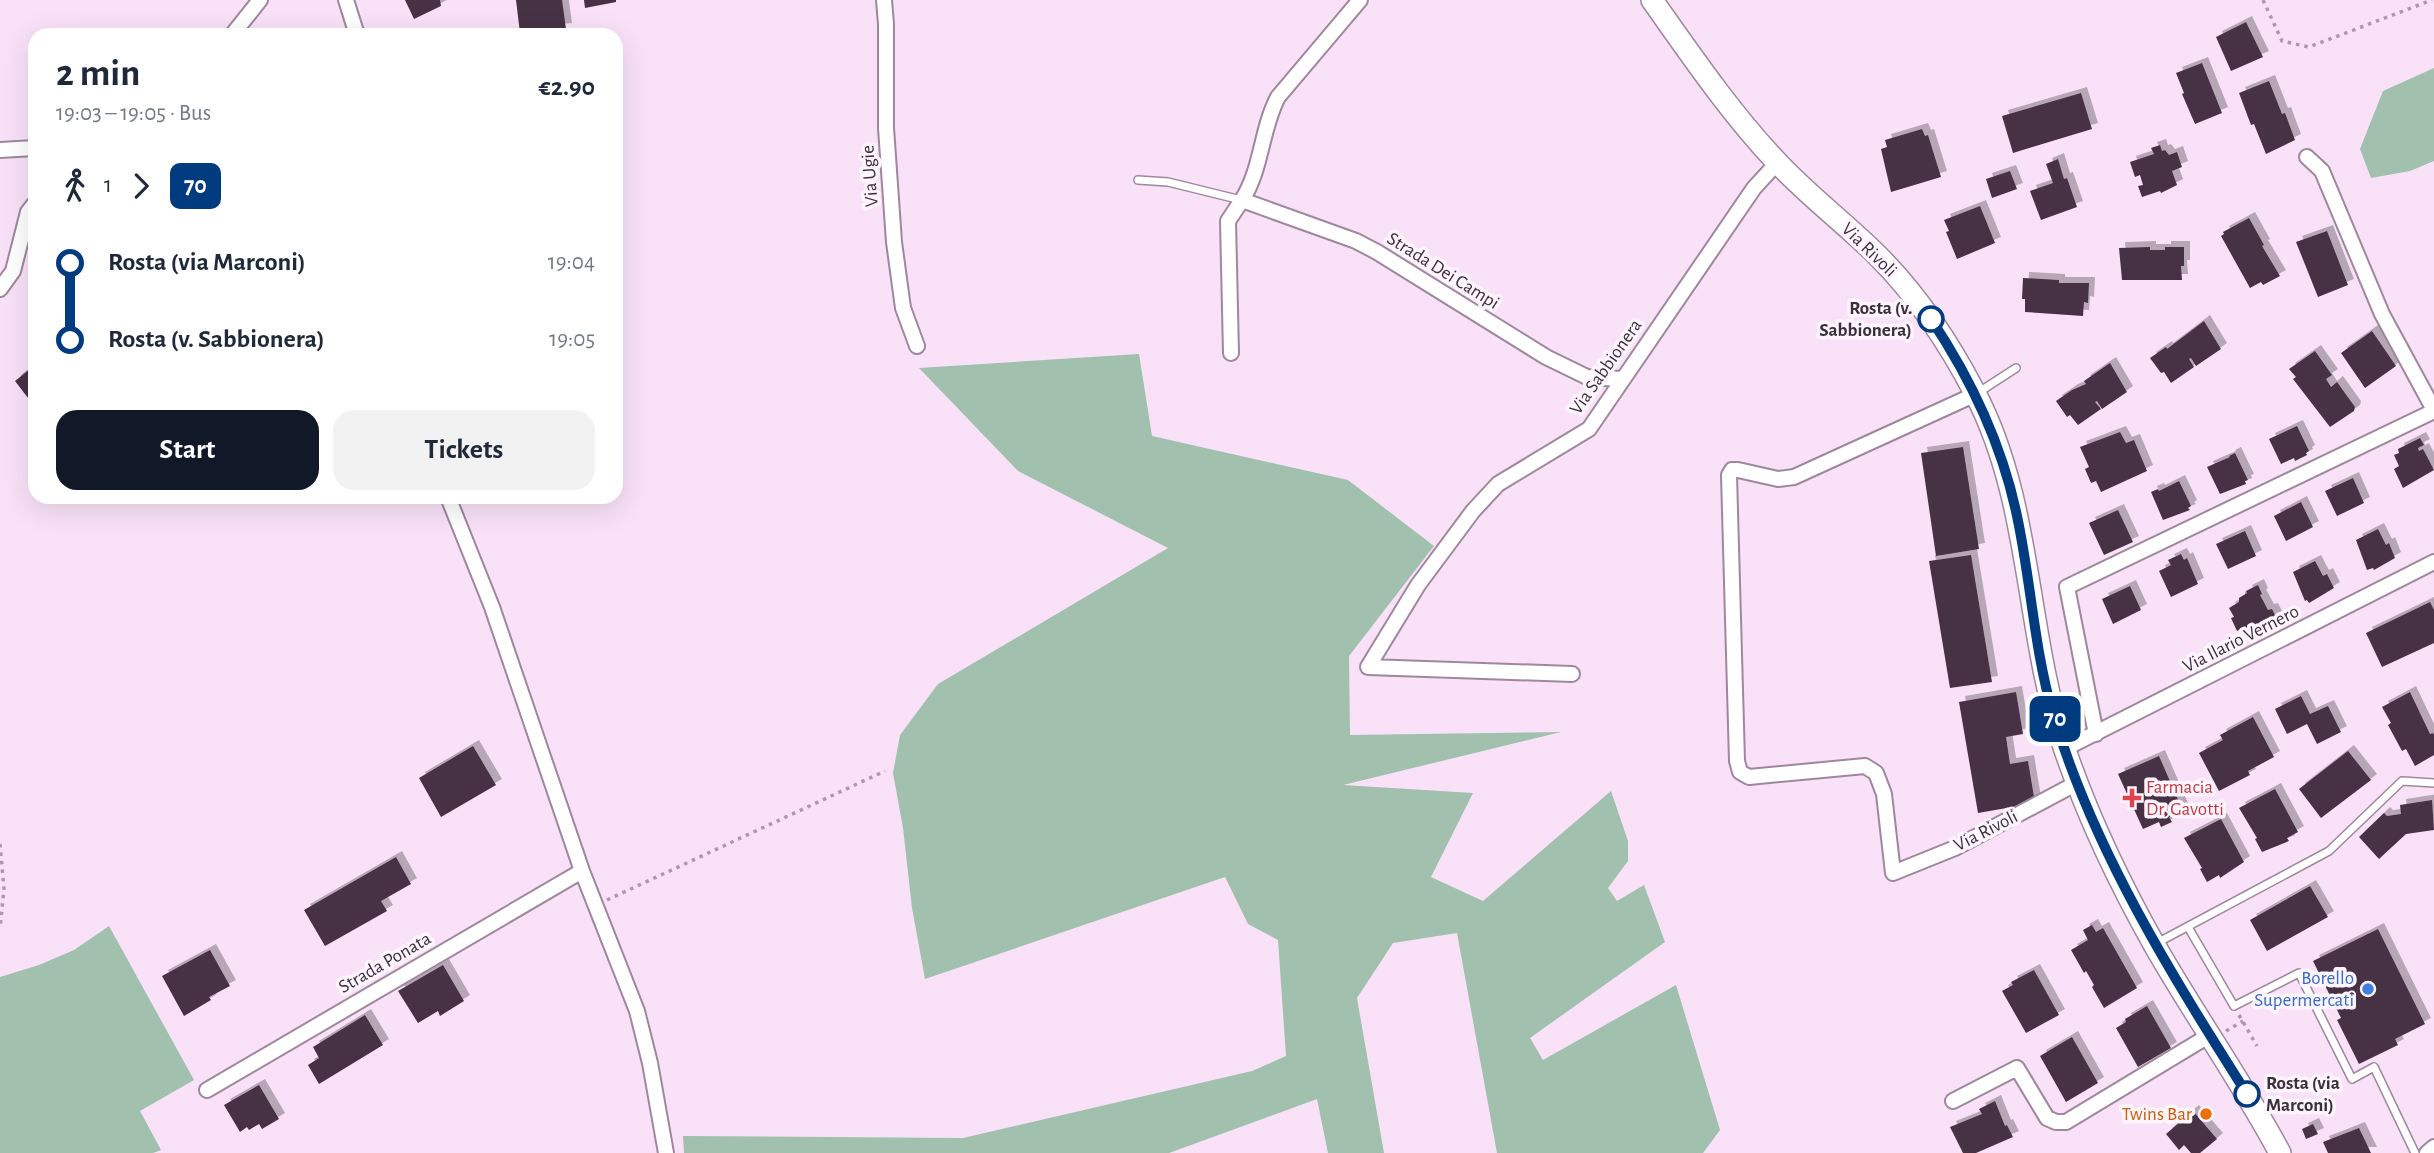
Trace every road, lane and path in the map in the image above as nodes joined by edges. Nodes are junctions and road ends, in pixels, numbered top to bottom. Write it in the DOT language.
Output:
graph roads {
  1 [pos="260,0"];
  2 [pos="346,0"];
  3 [pos="884,0"];
  4 [pos="1360,0"];
  5 [pos="1652,0"];
  6 [pos="2263,0"];
  7 [pos="2432,0"];
  8 [pos="238,28"];
  9 [pos="355,28"];
  10 [pos="28,148"];
  11 [pos="0,150"];
  12 [pos="2307,157"];
  13 [pos="1777,163"];
  14 [pos="1138,180"];
  15 [pos="1242,200"];
  16 [pos="28,212"];
  17 [pos="0,289"];
  18 [pos="917,346"];
  19 [pos="1231,353"];
  20 [pos="2016,368"];
  21 [pos="1621,379"];
  22 [pos="1976,394"];
  23 [pos="2434,411"];
  24 [pos="451,504"];
  25 [pos="2434,562"];
  26 [pos="1572,674"];
  27 [pos="2096,734"];
  28 [pos="2064,749"];
  29 [pos="885,771"];
  30 [pos="2077,783"];
  31 [pos="2434,783"];
  32 [pos="0,844"];
  33 [pos="582,871"];
  34 [pos="596,905"];
  35 [pos="2188,927"];
  36 [pos="0,928"];
  37 [pos="2154,944"];
  38 [pos="2234,1006"];
  39 [pos="2210,1035"];
  40 [pos="2257,1046"];
  41 [pos="207,1090"];
  42 [pos="1953,1101"];
  43 [pos="2434,1146"];
  44 [pos="666,1153"];
  45 [pos="2280,1153"];
  46 [pos="2415,1153"];
  47 [pos="2427,1153"];
  1 -- 8 [label="street"];
  2 -- 9 [label="street"];
  3 -- 18 [label="street, Via Ugie"];
  4 -- 15 [label="street"];
  5 -- 13 [label="street, Via Rivoli"];
  6 -- 7 [label="path"];
  10 -- 11 [label="street"];
  12 -- 23 [label="street"];
  13 -- 21 [label="street, Via Sabbionera"];
  13 -- 22 [label="street, Via Rivoli"];
  14 -- 15 [label="lane"];
  15 -- 19 [label="street"];
  15 -- 21 [label="street, Strada Dei Campi"];
  16 -- 17 [label="street"];
  20 -- 22 [label="lane"];
  21 -- 26 [label="street, Via Sabbionera"];
  22 -- 28 [label="street, Via Rivoli"];
  22 -- 30 [label="street, Via Rivoli"];
  23 -- 27 [label="street"];
  24 -- 33 [label="street"];
  25 -- 27 [label="street, Via Ilario Vernero"];
  27 -- 28 [label="street, Via Ilario Vernero"];
  28 -- 30 [label="street, Via Rivoli"];
  29 -- 34 [label="path"];
  30 -- 37 [label="street, Via Rivoli"];
  31 -- 35 [label="lane"];
  32 -- 36 [label="path"];
  33 -- 34 [label="street"];
  33 -- 41 [label="street, Strada Ponata"];
  34 -- 44 [label="street"];
  35 -- 37 [label="lane"];
  35 -- 38 [label="lane"];
  37 -- 39 [label="street, Via Rivoli"];
  38 -- 40 [label="path"];
  38 -- 46 [label="lane"];
  39 -- 42 [label="street"];
  39 -- 45 [label="street, Via Rivoli"];
  43 -- 47 [label="street"];
}
